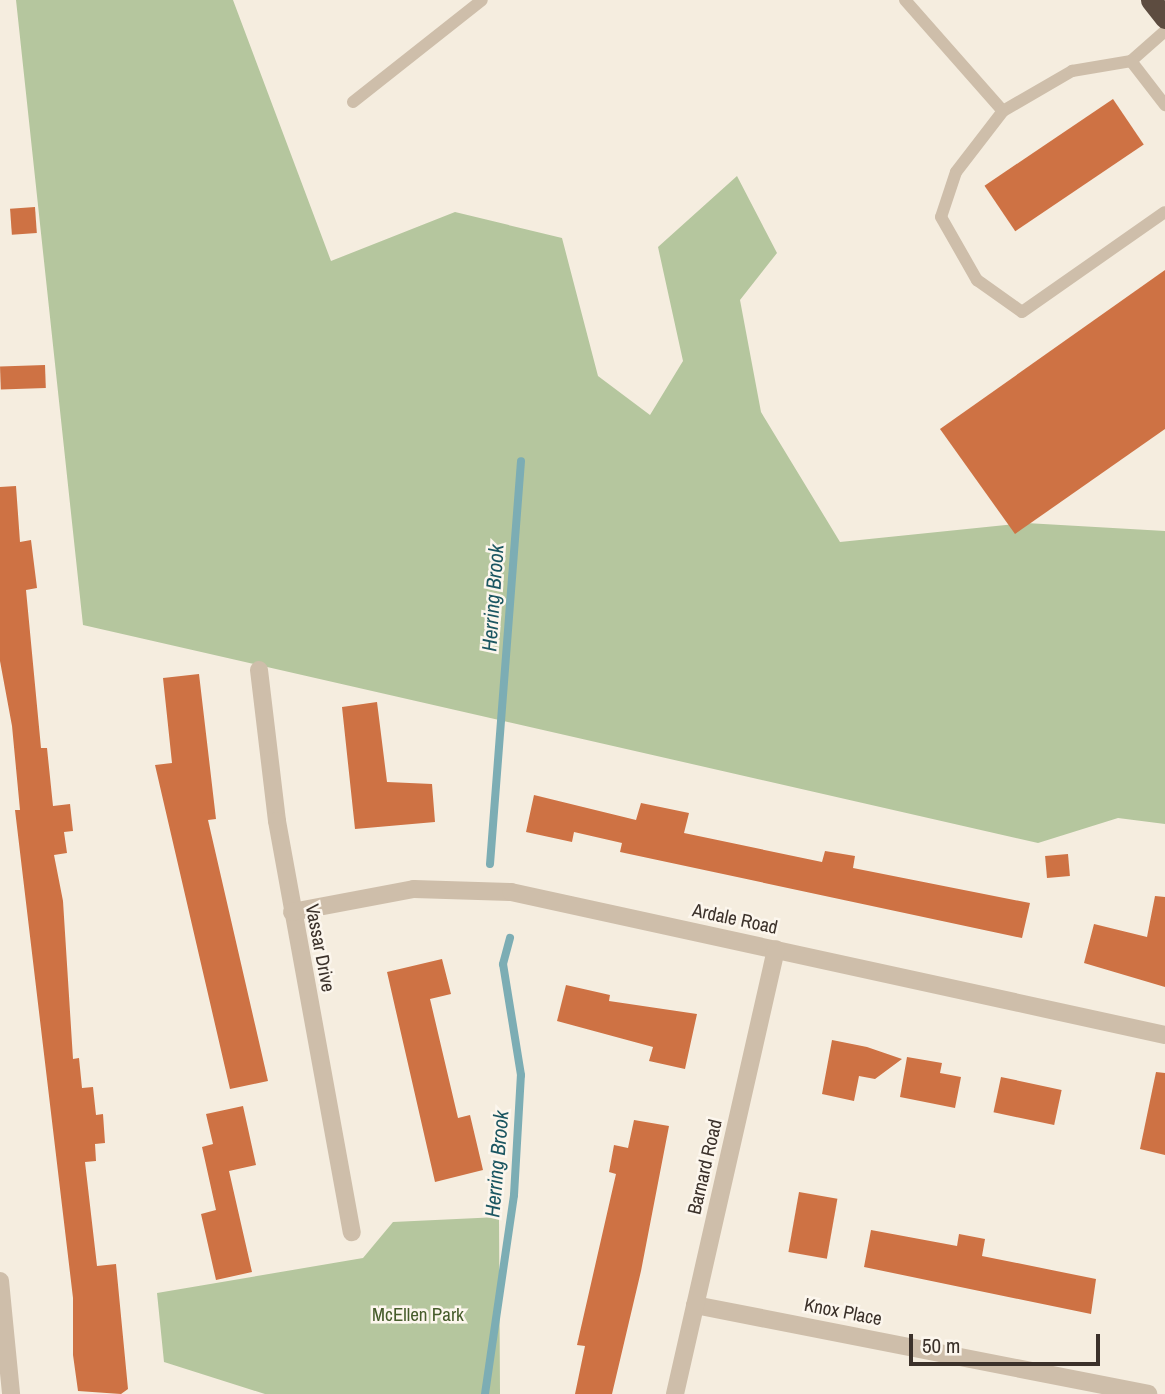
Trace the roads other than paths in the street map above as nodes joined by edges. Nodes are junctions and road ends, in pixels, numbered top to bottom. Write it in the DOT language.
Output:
graph roads {
  1 [pos="482,0"];
  2 [pos="905,0"];
  3 [pos="1151,0"];
  4 [pos="1165,18"];
  5 [pos="1165,31"];
  6 [pos="1131,61"];
  7 [pos="353,102"];
  8 [pos="1165,105"];
  9 [pos="1003,111"];
  10 [pos="1165,212"];
  11 [pos="259,670"];
  12 [pos="292,912"];
  13 [pos="776,949"];
  14 [pos="1165,1035"];
  15 [pos="352,1232"];
  16 [pos="0,1281"];
  17 [pos="695,1305"];
  18 [pos="4,1354"];
  19 [pos="11,1394"];
  20 [pos="675,1394"];
  21 [pos="1148,1394"];
  1 -- 7 [label="lane"];
  2 -- 9 [label="lane"];
  3 -- 4 [label="highway"];
  5 -- 6 [label="lane"];
  6 -- 8 [label="lane"];
  6 -- 9 [label="lane"];
  9 -- 10 [label="lane"];
  11 -- 12 [label="street, Vassar Drive"];
  12 -- 13 [label="street, Ardale Road"];
  12 -- 15 [label="street, Vassar Drive"];
  13 -- 14 [label="street, Ardale Road"];
  13 -- 17 [label="street, Barnard Road"];
  16 -- 18 [label="street"];
  17 -- 20 [label="street, Barnard Road"];
  17 -- 21 [label="street, Knox Place"];
  18 -- 19 [label="street"];
}
